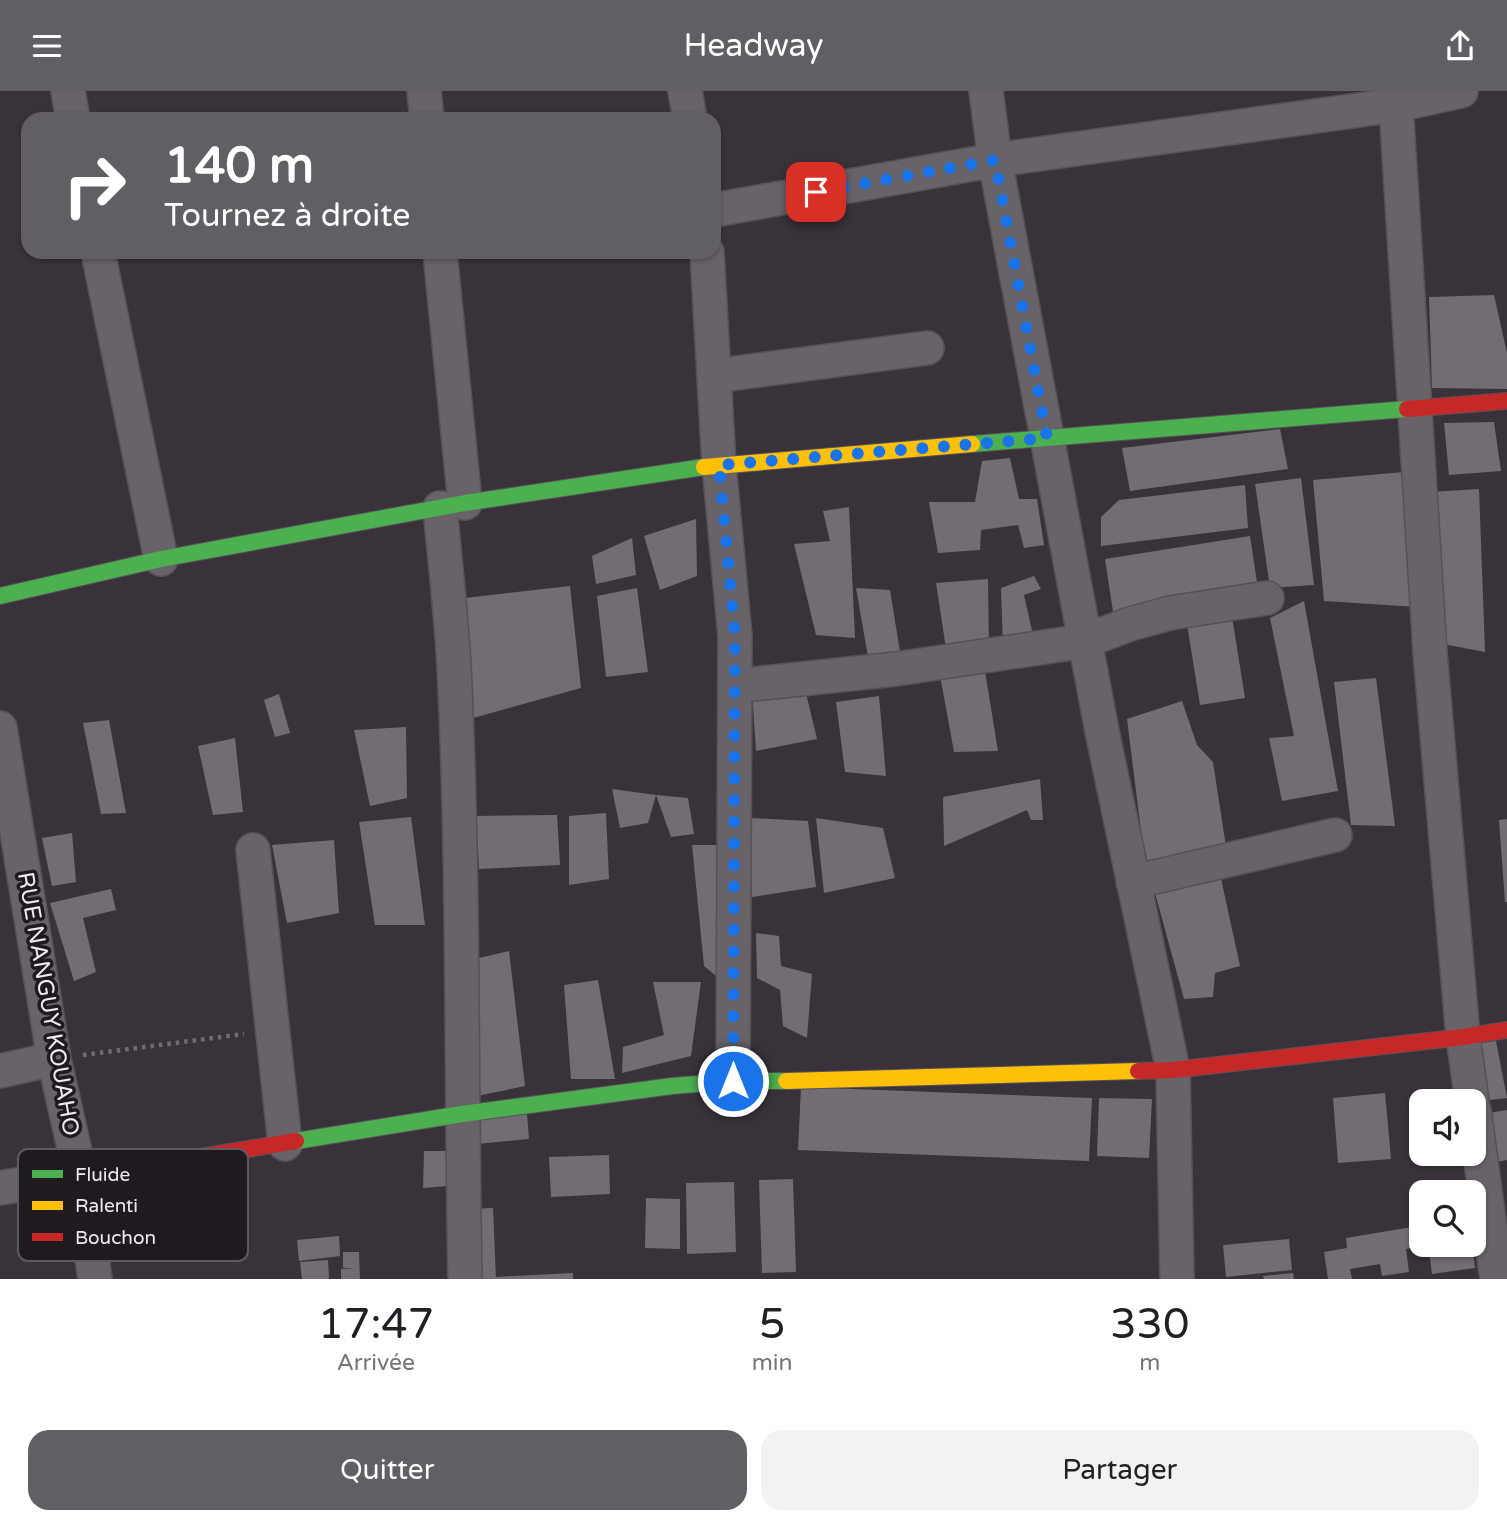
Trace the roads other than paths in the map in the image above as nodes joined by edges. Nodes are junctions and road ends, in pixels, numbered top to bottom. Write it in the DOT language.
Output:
graph roads {
  1 [pos="68,91"];
  2 [pos="424,91"];
  3 [pos="685,91"];
  4 [pos="986,91"];
  5 [pos="1442,93"];
  6 [pos="1396,105"];
  7 [pos="72,112"];
  8 [pos="426,112"];
  9 [pos="689,112"];
  10 [pos="995,160"];
  11 [pos="721,209"];
  12 [pos="99,259"];
  13 [pos="440,259"];
  14 [pos="707,259"];
  15 [pos="927,348"];
  16 [pos="713,376"];
  17 [pos="1507,401"];
  18 [pos="1415,407"];
  19 [pos="1047,438"];
  20 [pos="719,465"];
  21 [pos="452,505"];
  22 [pos="161,559"];
  23 [pos="0,596"];
  24 [pos="1267,598"];
  25 [pos="1085,641"];
  26 [pos="735,686"];
  27 [pos="0,728"];
  28 [pos="1335,835"];
  29 [pos="9,841"];
  30 [pos="253,850"];
  31 [pos="1133,882"];
  32 [pos="1507,1030"];
  33 [pos="1463,1037"];
  34 [pos="54,1059"];
  35 [pos="1173,1070"];
  36 [pos="0,1071"];
  37 [pos="733,1081"];
  38 [pos="1470,1089"];
  39 [pos="462,1114"];
  40 [pos="285,1144"];
  41 [pos="74,1149"];
  42 [pos="248,1150"];
  43 [pos="1482,1166"];
  44 [pos="18,1185"];
  45 [pos="0,1188"];
  46 [pos="92,1261"];
  47 [pos="95,1279"];
  48 [pos="465,1279"];
  49 [pos="1177,1279"];
  50 [pos="1497,1279"];
  1 -- 7 [label="street"];
  2 -- 8 [label="street"];
  3 -- 9 [label="street"];
  4 -- 10 [label="street"];
  5 -- 6 [label="street"];
  6 -- 10 [label="street"];
  6 -- 18 [label="street"];
  10 -- 11 [label="street"];
  10 -- 19 [label="street"];
  12 -- 22 [label="street"];
  13 -- 21 [label="street"];
  14 -- 16 [label="street"];
  15 -- 16 [label="street"];
  16 -- 20 [label="street"];
  17 -- 18 [label="street"];
  18 -- 19 [label="street"];
  18 -- 33 [label="street"];
  19 -- 20 [label="street"];
  19 -- 25 [label="street"];
  20 -- 21 [label="street"];
  20 -- 26 [label="street"];
  21 -- 22 [label="street"];
  21 -- 39 [label="street"];
  22 -- 23 [label="street"];
  24 -- 25 [label="street"];
  25 -- 26 [label="street"];
  25 -- 31 [label="street"];
  26 -- 37 [label="street"];
  27 -- 29 [label="street, RUE NANGUY KOUAHO"];
  28 -- 31 [label="street"];
  29 -- 34 [label="street, RUE NANGUY KOUAHO"];
  30 -- 40 [label="street"];
  31 -- 35 [label="street"];
  32 -- 33 [label="street"];
  33 -- 35 [label="street"];
  33 -- 38 [label="street"];
  34 -- 36 [label="street"];
  34 -- 41 [label="street, RUE NANGUY KOUAHO"];
  35 -- 37 [label="street"];
  35 -- 49 [label="street"];
  37 -- 39 [label="street"];
  39 -- 40 [label="street"];
  39 -- 48 [label="street"];
  40 -- 42 [label="street"];
  43 -- 50 [label="street"];
  44 -- 45 [label="street"];
  46 -- 47 [label="street, RUE NANGUY KOUAHO"];
}
